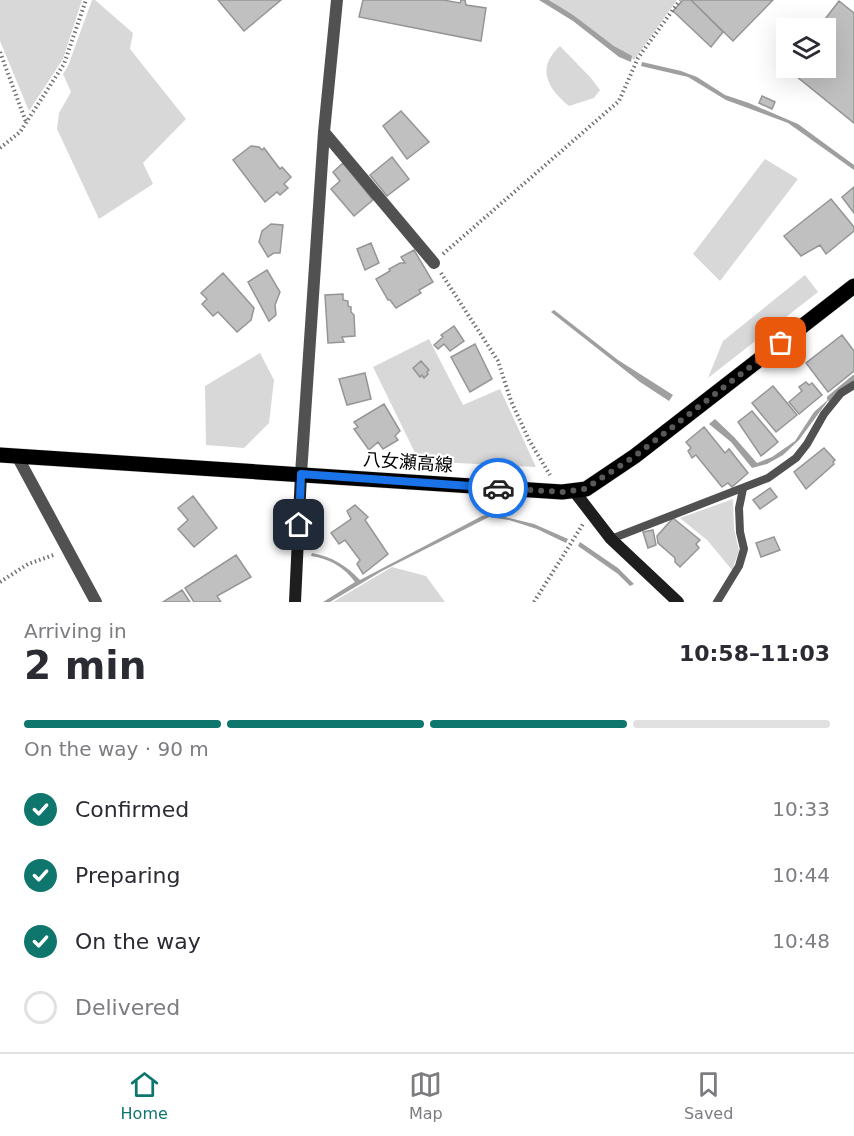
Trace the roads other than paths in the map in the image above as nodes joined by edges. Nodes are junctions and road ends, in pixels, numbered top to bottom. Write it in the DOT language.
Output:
graph roads {
  1 [pos="337,0"];
  2 [pos="324,132"];
  3 [pos="434,263"];
  4 [pos="854,286"];
  5 [pos="854,385"];
  6 [pos="0,455"];
  7 [pos="17,456"];
  8 [pos="301,474"];
  9 [pos="743,489"];
  10 [pos="574,491"];
  11 [pos="611,539"];
  12 [pos="96,602"];
  13 [pos="295,602"];
  14 [pos="678,602"];
  15 [pos="717,602"];
  1 -- 2 [label="street"];
  2 -- 3 [label="street"];
  2 -- 8 [label="street"];
  4 -- 10 [label="main road, 八女瀬高線"];
  5 -- 9 [label="lane"];
  6 -- 7 [label="main road, 八女瀬高線"];
  7 -- 8 [label="main road, 八女瀬高線"];
  7 -- 12 [label="street"];
  8 -- 10 [label="main road, 八女瀬高線"];
  8 -- 13 [label="street"];
  9 -- 11 [label="lane"];
  9 -- 15 [label="lane"];
  10 -- 11 [label="street"];
  11 -- 14 [label="street"];
}
